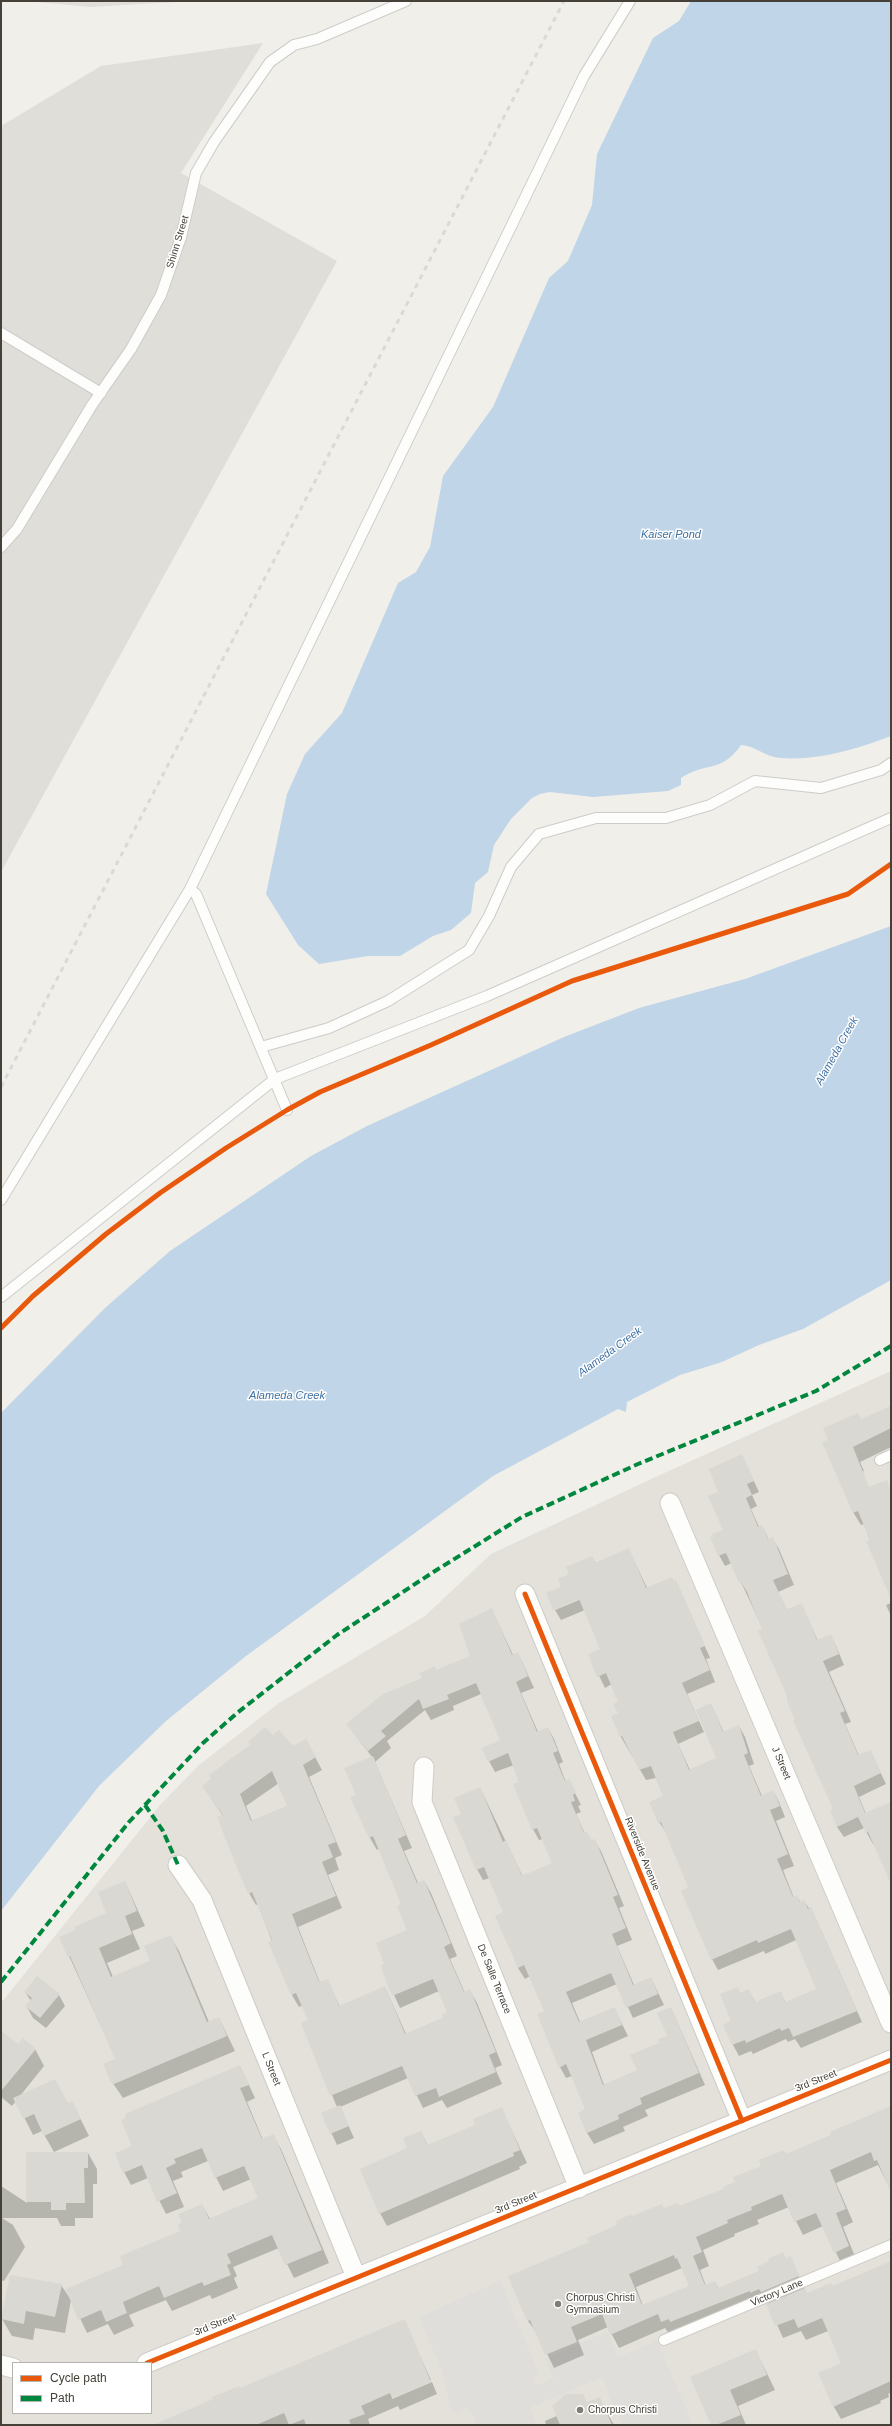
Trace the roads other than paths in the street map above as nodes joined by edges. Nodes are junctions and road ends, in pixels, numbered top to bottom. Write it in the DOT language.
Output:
graph roads {
  1 [pos="406,1"];
  2 [pos="630,1"];
  3 [pos="1,333"];
  4 [pos="101,392"];
  5 [pos="1,547"];
  6 [pos="891,763"];
  7 [pos="891,818"];
  8 [pos="190,889"];
  9 [pos="261,1047"];
  10 [pos="275,1079"];
  11 [pos="287,1110"];
  12 [pos="1,1200"];
  13 [pos="1,1297"];
  14 [pos="891,1455"];
  15 [pos="880,1460"];
  16 [pos="670,1503"];
  17 [pos="525,1594"];
  18 [pos="424,1767"];
  19 [pos="178,1865"];
  20 [pos="891,2023"];
  21 [pos="891,2060"];
  22 [pos="742,2121"];
  23 [pos="579,2188"];
  24 [pos="891,2245"];
  25 [pos="356,2277"];
  26 [pos="664,2340"];
  27 [pos="149,2362"];
  28 [pos="1,2365"];
  29 [pos="12,2368"];
  1 -- 4 [label="lane, Shinn Street"];
  2 -- 8 [label="lane"];
  3 -- 4 [label="lane"];
  4 -- 5 [label="lane, Shinn Street"];
  6 -- 9 [label="lane"];
  7 -- 10 [label="lane"];
  8 -- 9 [label="lane"];
  8 -- 12 [label="lane"];
  9 -- 10 [label="lane"];
  10 -- 11 [label="lane"];
  10 -- 13 [label="lane"];
  14 -- 15 [label="lane"];
  16 -- 20 [label="street, J Street"];
  17 -- 22 [label="street, Riverside Avenue"];
  18 -- 23 [label="street, De Salle Terrace"];
  19 -- 25 [label="street, L Street"];
  21 -- 22 [label="street, 3rd Street"];
  22 -- 23 [label="street, 3rd Street"];
  23 -- 25 [label="street, 3rd Street"];
  24 -- 26 [label="lane, Victory Lane"];
  25 -- 27 [label="street, 3rd Street"];
  28 -- 29 [label="street"];
}
